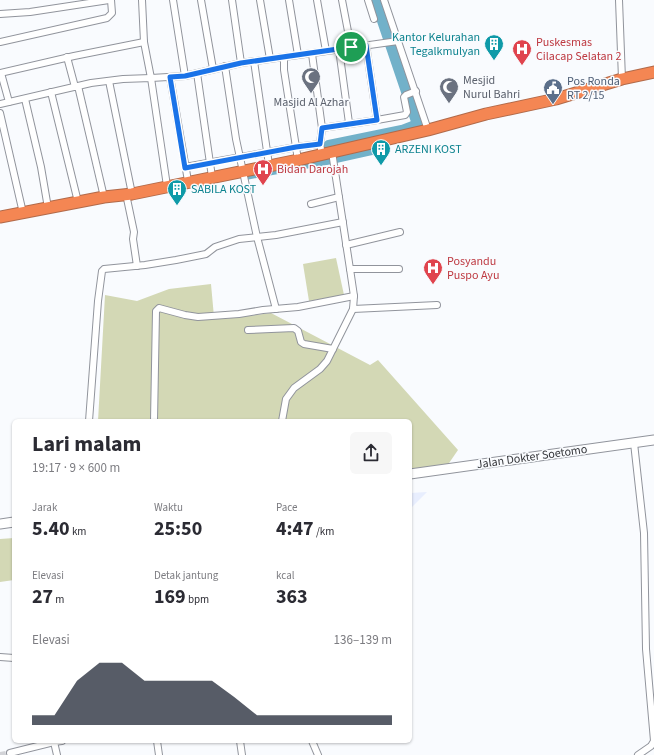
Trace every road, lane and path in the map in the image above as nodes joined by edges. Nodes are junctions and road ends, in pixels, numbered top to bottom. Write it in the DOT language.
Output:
graph roads {
  1 [pos="110,0"];
  2 [pos="142,0"];
  3 [pos="173,0"];
  4 [pos="201,0"];
  5 [pos="232,0"];
  6 [pos="260,0"];
  7 [pos="289,0"];
  8 [pos="317,0"];
  9 [pos="342,0"];
  10 [pos="368,0"];
  11 [pos="384,0"];
  12 [pos="619,0"];
  13 [pos="0,14"];
  14 [pos="374,19"];
  15 [pos="0,41"];
  16 [pos="396,41"];
  17 [pos="144,42"];
  18 [pos="366,45"];
  19 [pos="351,47"];
  20 [pos="339,49"];
  21 [pos="326,51"];
  22 [pos="312,54"];
  23 [pos="298,55"];
  24 [pos="67,57"];
  25 [pos="284,57"];
  26 [pos="270,60"];
  27 [pos="254,62"];
  28 [pos="241,63"];
  29 [pos="225,66"];
  30 [pos="213,69"];
  31 [pos="654,72"];
  32 [pos="1,73"];
  33 [pos="197,73"];
  34 [pos="185,76"];
  35 [pos="170,77"];
  36 [pos="151,78"];
  37 [pos="622,79"];
  38 [pos="109,81"];
  39 [pos="77,86"];
  40 [pos="51,92"];
  41 [pos="411,93"];
  42 [pos="25,98"];
  43 [pos="9,102"];
  44 [pos="0,104"];
  45 [pos="0,113"];
  46 [pos="377,120"];
  47 [pos="349,123"];
  48 [pos="322,128"];
  49 [pos="428,130"];
  50 [pos="296,147"];
  51 [pos="326,152"];
  52 [pos="267,153"];
  53 [pos="240,158"];
  54 [pos="298,160"];
  55 [pos="210,163"];
  56 [pos="269,165"];
  57 [pos="185,168"];
  58 [pos="243,170"];
  59 [pos="212,177"];
  60 [pos="188,181"];
  61 [pos="167,186"];
  62 [pos="129,194"];
  63 [pos="104,197"];
  64 [pos="340,197"];
  65 [pos="78,202"];
  66 [pos="311,204"];
  67 [pos="48,208"];
  68 [pos="23,212"];
  69 [pos="0,217"];
  70 [pos="343,222"];
  71 [pos="400,232"];
  72 [pos="257,237"];
  73 [pos="346,245"];
  74 [pos="137,266"];
  75 [pos="350,269"];
  76 [pos="399,269"];
  77 [pos="354,296"];
  78 [pos="437,305"];
  79 [pos="276,309"];
  80 [pos="353,309"];
  81 [pos="248,330"];
  82 [pos="334,349"];
  83 [pos="88,419"];
  84 [pos="154,419"];
  85 [pos="282,419"];
  86 [pos="654,440"];
  87 [pos="634,443"];
  88 [pos="412,474"];
  89 [pos="12,522"];
  90 [pos="0,524"];
  91 [pos="654,625"];
  92 [pos="647,626"];
  93 [pos="0,657"];
  94 [pos="12,658"];
  95 [pos="50,743"];
  96 [pos="54,743"];
  97 [pos="157,743"];
  98 [pos="240,743"];
  99 [pos="313,743"];
  100 [pos="10,753"];
  101 [pos="57,755"];
  102 [pos="159,755"];
  103 [pos="242,755"];
  104 [pos="318,755"];
  105 [pos="638,755"];
  1 -- 13 [label="street"];
  1 -- 15 [label="street"];
  2 -- 17 [label="street"];
  3 -- 34 [label="street"];
  4 -- 30 [label="street"];
  5 -- 28 [label="street"];
  6 -- 26 [label="street"];
  7 -- 23 [label="street"];
  8 -- 21 [label="street"];
  9 -- 19 [label="street"];
  10 -- 14 [label="street"];
  11 -- 16 [label="street"];
  12 -- 37 [label="street"];
  16 -- 18 [label="street"];
  16 -- 41 [label="street"];
  17 -- 24 [label="street"];
  17 -- 36 [label="street"];
  18 -- 19 [label="street"];
  18 -- 46 [label="street"];
  19 -- 20 [label="street"];
  20 -- 21 [label="street"];
  20 -- 47 [label="street"];
  21 -- 22 [label="street"];
  22 -- 23 [label="street"];
  22 -- 48 [label="street"];
  23 -- 25 [label="street"];
  24 -- 32 [label="street"];
  24 -- 39 [label="street"];
  25 -- 26 [label="street"];
  25 -- 50 [label="street"];
  26 -- 27 [label="street"];
  27 -- 28 [label="street"];
  27 -- 52 [label="street"];
  28 -- 29 [label="street"];
  29 -- 30 [label="street"];
  29 -- 53 [label="street"];
  30 -- 33 [label="street"];
  31 -- 37 [label="highway"];
  32 -- 43 [label="street"];
  33 -- 34 [label="street"];
  33 -- 55 [label="street"];
  34 -- 35 [label="street"];
  35 -- 36 [label="street"];
  35 -- 57 [label="street"];
  36 -- 38 [label="street"];
  36 -- 61 [label="street"];
  37 -- 49 [label="highway"];
  38 -- 39 [label="street"];
  38 -- 62 [label="street"];
  39 -- 40 [label="street"];
  39 -- 63 [label="street"];
  40 -- 42 [label="street"];
  40 -- 65 [label="street"];
  41 -- 46 [label="street"];
  41 -- 49 [label="street"];
  42 -- 43 [label="street"];
  42 -- 67 [label="street"];
  43 -- 44 [label="street"];
  45 -- 68 [label="street"];
  46 -- 47 [label="street"];
  47 -- 48 [label="street"];
  48 -- 51 [label="street"];
  49 -- 51 [label="highway"];
  50 -- 51 [label="street"];
  50 -- 52 [label="street"];
  50 -- 54 [label="street"];
  51 -- 54 [label="highway"];
  51 -- 64 [label="street"];
  52 -- 53 [label="street"];
  52 -- 56 [label="street"];
  53 -- 55 [label="street"];
  53 -- 58 [label="street"];
  54 -- 56 [label="highway"];
  55 -- 57 [label="street"];
  55 -- 59 [label="street"];
  56 -- 58 [label="highway"];
  57 -- 60 [label="street"];
  58 -- 59 [label="highway"];
  58 -- 72 [label="street"];
  59 -- 60 [label="highway"];
  60 -- 61 [label="highway"];
  61 -- 62 [label="highway"];
  62 -- 63 [label="highway"];
  62 -- 74 [label="street"];
  63 -- 65 [label="highway"];
  64 -- 66 [label="street"];
  64 -- 70 [label="street"];
  65 -- 67 [label="highway"];
  67 -- 68 [label="highway"];
  68 -- 69 [label="highway"];
  70 -- 72 [label="street"];
  70 -- 73 [label="street"];
  71 -- 73 [label="street"];
  72 -- 74 [label="street"];
  72 -- 79 [label="street"];
  73 -- 75 [label="street"];
  74 -- 83 [label="street"];
  75 -- 76 [label="street"];
  75 -- 77 [label="street"];
  77 -- 79 [label="street"];
  77 -- 80 [label="street"];
  78 -- 80 [label="street"];
  79 -- 84 [label="street"];
  80 -- 82 [label="street"];
  81 -- 82 [label="street"];
  82 -- 85 [label="street"];
  86 -- 87 [label="street, Jalan Dokter Soetomo"];
  87 -- 88 [label="street, Jalan Dokter Soetomo"];
  87 -- 92 [label="street"];
  89 -- 90 [label="street"];
  91 -- 92 [label="street"];
  92 -- 105 [label="street"];
  93 -- 94 [label="street"];
  95 -- 100 [label="street"];
  96 -- 101 [label="street"];
  97 -- 102 [label="street"];
  98 -- 103 [label="street"];
  99 -- 104 [label="street"];
}
